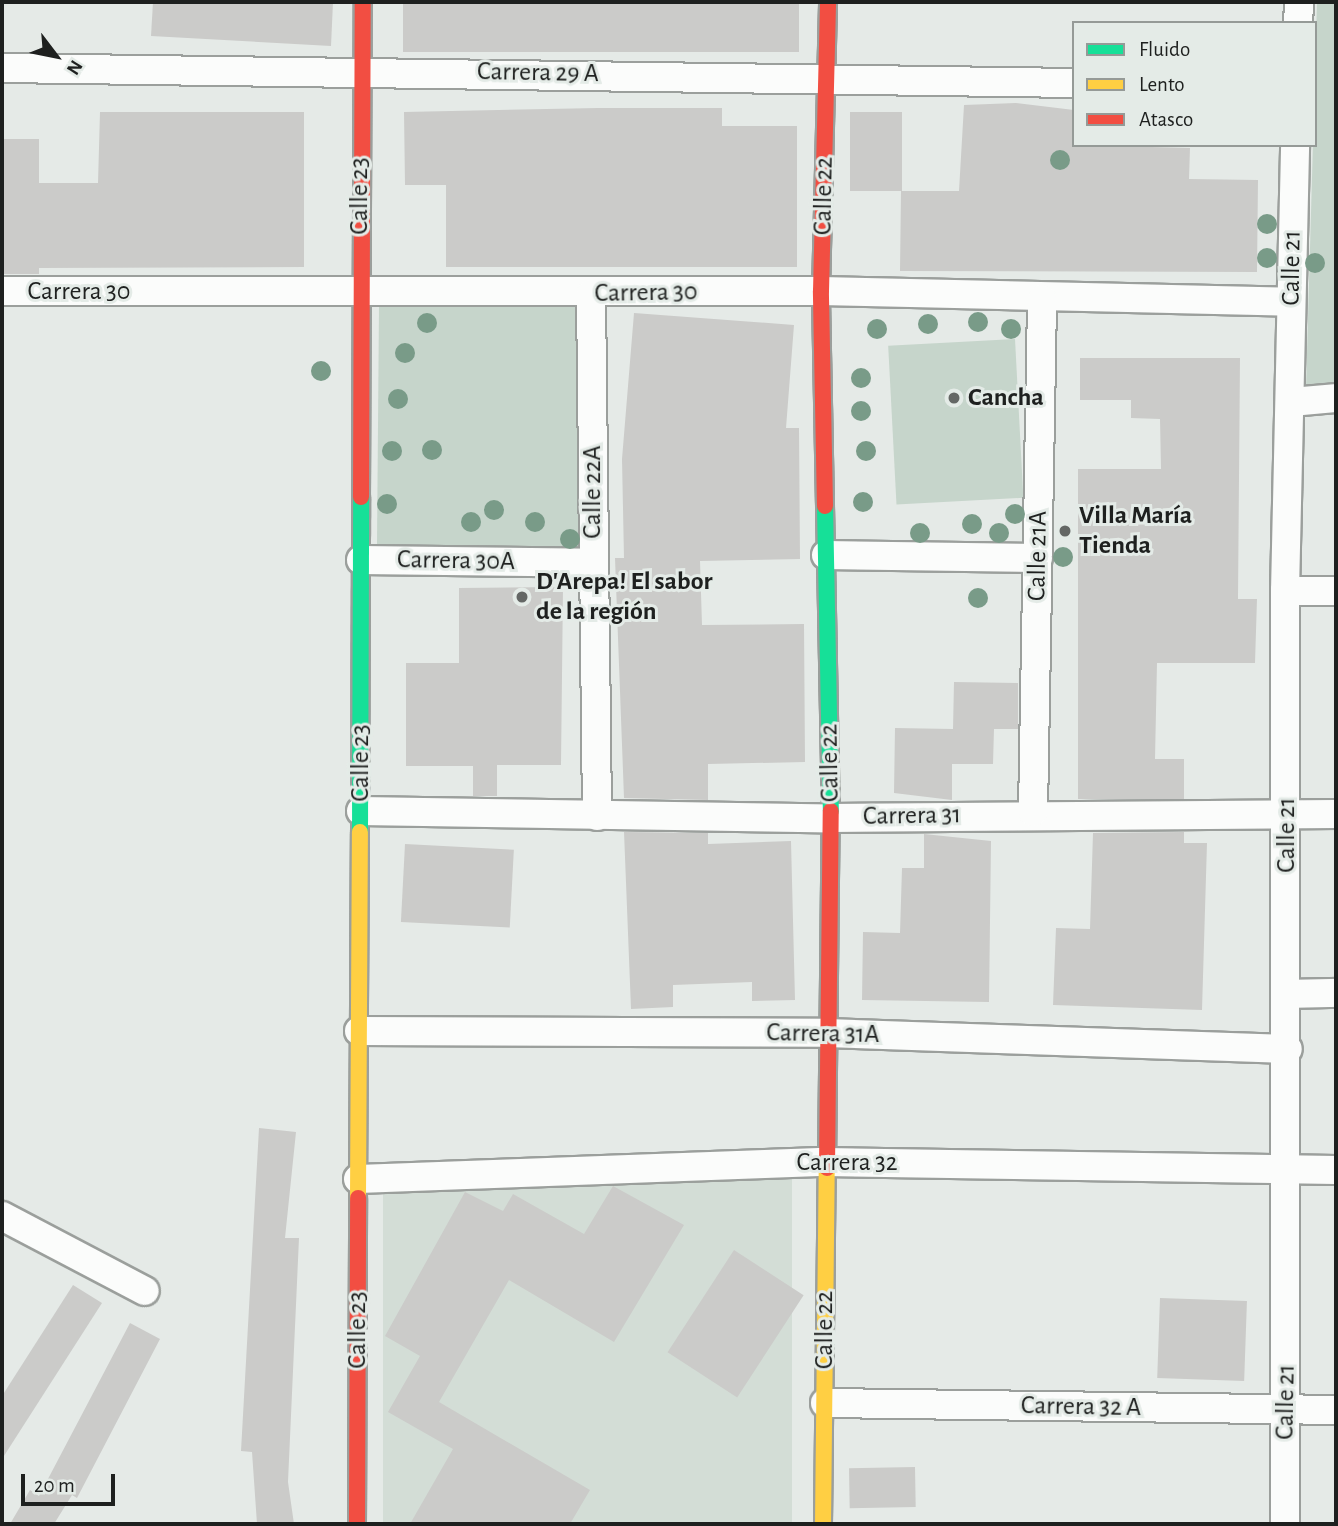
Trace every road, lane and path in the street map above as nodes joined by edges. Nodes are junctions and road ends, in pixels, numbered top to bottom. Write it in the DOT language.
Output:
graph roads {
  1 [pos="363,2"];
  2 [pos="828,2"];
  3 [pos="1299,2"];
  4 [pos="1298,21"];
  5 [pos="2,68"];
  6 [pos="362,69"];
  7 [pos="826,79"];
  8 [pos="1072,83"];
  9 [pos="1295,147"];
  10 [pos="2,291"];
  11 [pos="821,291"];
  12 [pos="360,294"];
  13 [pos="591,294"];
  14 [pos="1042,299"];
  15 [pos="1291,302"];
  16 [pos="1336,398"];
  17 [pos="1291,402"];
  18 [pos="826,555"];
  19 [pos="1038,558"];
  20 [pos="361,559"];
  21 [pos="593,564"];
  22 [pos="1285,591"];
  23 [pos="1336,591"];
  24 [pos="361,811"];
  25 [pos="1033,813"];
  26 [pos="1287,814"];
  27 [pos="1336,814"];
  28 [pos="597,816"];
  29 [pos="831,818"];
  30 [pos="1336,993"];
  31 [pos="1287,994"];
  32 [pos="359,1031"];
  33 [pos="827,1032"];
  34 [pos="1288,1049"];
  35 [pos="826,1162"];
  36 [pos="1289,1170"];
  37 [pos="1336,1170"];
  38 [pos="358,1179"];
  39 [pos="2,1216"];
  40 [pos="145,1291"];
  41 [pos="825,1404"];
  42 [pos="1286,1410"];
  43 [pos="1336,1410"];
  44 [pos="357,1524"];
  45 [pos="823,1524"];
  46 [pos="1284,1524"];
  1 -- 6 [label="street, Calle 23"];
  2 -- 7 [label="street, Calle 22"];
  3 -- 4 [label="street"];
  5 -- 6 [label="street, Carrera 29 A"];
  6 -- 7 [label="street, Carrera 29 A"];
  6 -- 12 [label="street, Calle 23"];
  7 -- 8 [label="street, Carrera 29 A"];
  7 -- 11 [label="street, Calle 22"];
  9 -- 15 [label="street, Calle 21"];
  10 -- 12 [label="street, Carrera 30"];
  11 -- 13 [label="street, Carrera 30"];
  11 -- 14 [label="street, Carrera 30"];
  11 -- 18 [label="street, Calle 22"];
  12 -- 13 [label="street, Carrera 30"];
  12 -- 20 [label="street, Calle 23"];
  13 -- 21 [label="street, Calle 22A"];
  14 -- 15 [label="street, Carrera 30"];
  14 -- 19 [label="street, Calle 21A"];
  15 -- 17 [label="street, Calle 21"];
  16 -- 17 [label="street"];
  17 -- 22 [label="street, Calle 21"];
  18 -- 19 [label="street"];
  18 -- 29 [label="street, Calle 22"];
  19 -- 25 [label="street, Calle 21A"];
  20 -- 21 [label="street, Carrera 30A"];
  20 -- 24 [label="street, Calle 23"];
  21 -- 28 [label="street, Calle 22A"];
  22 -- 23 [label="street"];
  22 -- 26 [label="street, Calle 21"];
  24 -- 28 [label="street, Carrera 31"];
  24 -- 32 [label="street, Calle 23"];
  25 -- 26 [label="street, Carrera 31"];
  25 -- 29 [label="street, Carrera 31"];
  26 -- 27 [label="street, Carrera 31"];
  26 -- 31 [label="street, Calle 21"];
  28 -- 29 [label="street, Carrera 31"];
  29 -- 33 [label="street, Calle 22"];
  30 -- 31 [label="street"];
  31 -- 34 [label="street, Calle 21"];
  32 -- 33 [label="street, Carrera 31A"];
  32 -- 38 [label="street, Calle 23"];
  33 -- 34 [label="street, Carrera 31A"];
  33 -- 35 [label="street, Calle 22"];
  34 -- 36 [label="street, Calle 21"];
  35 -- 36 [label="street, Carrera 32"];
  35 -- 38 [label="street, Carrera 32"];
  35 -- 41 [label="street, Calle 22"];
  36 -- 37 [label="street, Carrera 32"];
  36 -- 42 [label="street, Calle 21"];
  38 -- 44 [label="street, Calle 23"];
  39 -- 40 [label="street"];
  41 -- 42 [label="street, Carrera 32 A"];
  41 -- 45 [label="street, Calle 22"];
  42 -- 43 [label="street, Carrera 32 A"];
  42 -- 46 [label="street, Calle 21"];
}
